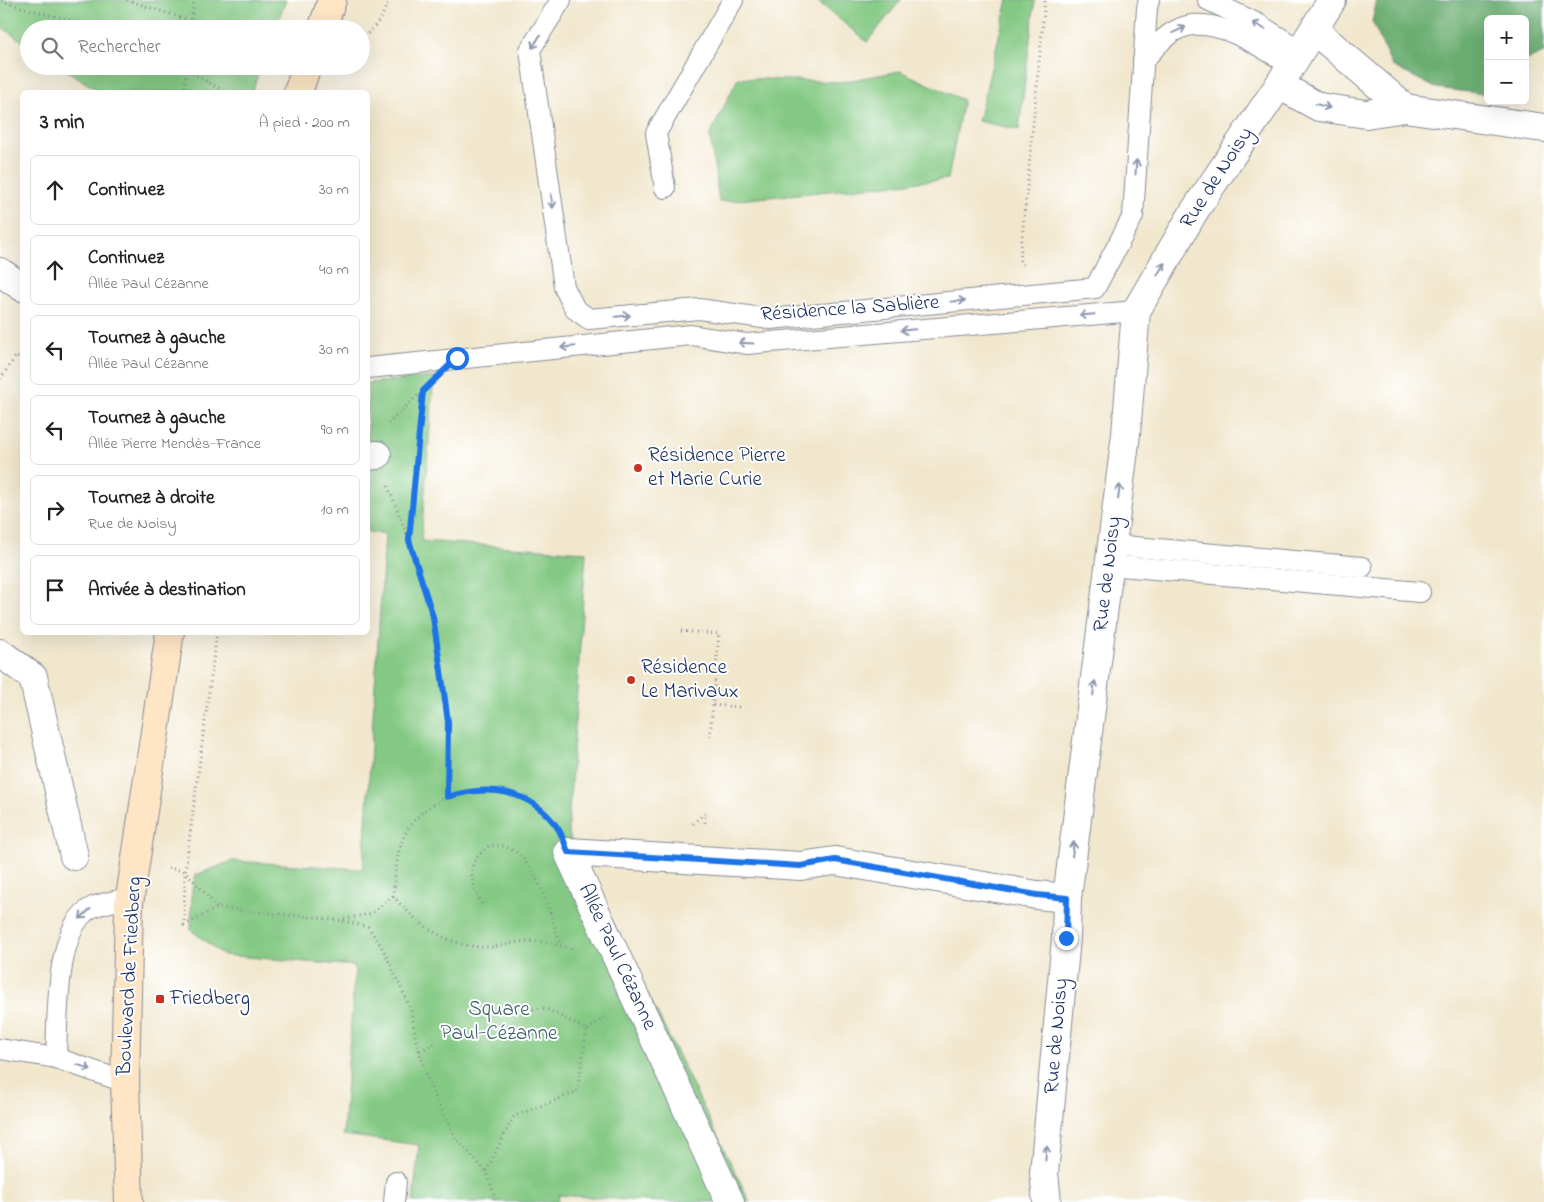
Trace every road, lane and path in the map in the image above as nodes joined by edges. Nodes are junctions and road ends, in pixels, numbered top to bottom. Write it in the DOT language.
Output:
graph roads {
  1 [pos="2,0"];
  2 [pos="128,0"];
  3 [pos="194,0"];
  4 [pos="332,0"];
  5 [pos="389,0"];
  6 [pos="561,0"];
  7 [pos="732,0"];
  8 [pos="1044,0"];
  9 [pos="1149,0"];
  10 [pos="1208,0"];
  11 [pos="1332,0"];
  12 [pos="69,20"];
  13 [pos="187,20"];
  14 [pos="190,20"];
  15 [pos="325,20"];
  16 [pos="370,32"];
  17 [pos="1297,58"];
  18 [pos="1143,61"];
  19 [pos="185,75"];
  20 [pos="196,75"];
  21 [pos="304,75"];
  22 [pos="184,90"];
  23 [pos="223,90"];
  24 [pos="299,90"];
  25 [pos="1405,108"];
  26 [pos="1544,128"];
  27 [pos="665,188"];
  28 [pos="0,272"];
  29 [pos="20,286"];
  30 [pos="1042,293"];
  31 [pos="1136,311"];
  32 [pos="20,359"];
  33 [pos="370,368"];
  34 [pos="0,379"];
  35 [pos="375,447"];
  36 [pos="409,540"];
  37 [pos="1111,555"];
  38 [pos="1362,566"];
  39 [pos="1420,592"];
  40 [pos="681,631"];
  41 [pos="170,635"];
  42 [pos="217,635"];
  43 [pos="0,653"];
  44 [pos="713,705"];
  45 [pos="739,707"];
  46 [pos="710,736"];
  47 [pos="447,797"];
  48 [pos="705,824"];
  49 [pos="687,830"];
  50 [pos="568,852"];
  51 [pos="74,856"];
  52 [pos="185,871"];
  53 [pos="393,896"];
  54 [pos="130,898"];
  55 [pos="1067,898"];
  56 [pos="482,904"];
  57 [pos="218,908"];
  58 [pos="340,920"];
  59 [pos="560,945"];
  60 [pos="576,950"];
  61 [pos="634,994"];
  62 [pos="523,1010"];
  63 [pos="587,1030"];
  64 [pos="435,1043"];
  65 [pos="0,1049"];
  66 [pos="420,1051"];
  67 [pos="56,1058"];
  68 [pos="125,1082"];
  69 [pos="486,1171"];
  70 [pos="396,1182"];
  71 [pos="130,1202"];
  72 [pos="394,1202"];
  73 [pos="494,1202"];
  74 [pos="730,1202"];
  75 [pos="1047,1202"];
  1 -- 12 [label="path"];
  2 -- 13 [label="path"];
  3 -- 14 [label="path"];
  4 -- 15 [label="main road"];
  5 -- 16 [label="path"];
  6 -- 30 [label="lane, Résidence la Sablière, one-way"];
  7 -- 27 [label="lane"];
  8 -- 30 [label="path"];
  9 -- 18 [label="lane, Résidence la Sablière"];
  17 -- 10 [label="lane, one-way"];
  11 -- 17 [label="street, Rue de Noisy"];
  18 -- 17 [label="lane, one-way"];
  17 -- 25 [label="street"];
  17 -- 25 [label="street, one-way"];
  31 -- 17 [label="street, Rue de Noisy, one-way"];
  30 -- 18 [label="lane, Résidence la Sablière, one-way"];
  19 -- 22 [label="path"];
  20 -- 23 [label="path"];
  21 -- 24 [label="main road"];
  25 -- 26 [label="street"];
  28 -- 29 [label="street"];
  31 -- 33 [label="lane, one-way"];
  37 -- 31 [label="street, Rue de Noisy, one-way"];
  32 -- 34 [label="path"];
  35 -- 36 [label="path"];
  35 -- 36 [label="path"];
  36 -- 47 [label="path"];
  37 -- 38 [label="lane"];
  37 -- 39 [label="lane"];
  55 -- 37 [label="street, Rue de Noisy, one-way"];
  40 -- 44 [label="path"];
  41 -- 54 [label="main road, Boulevard de Friedberg"];
  42 -- 52 [label="path"];
  43 -- 51 [label="street"];
  44 -- 45 [label="path"];
  44 -- 46 [label="path"];
  47 -- 50 [label="path"];
  47 -- 53 [label="path"];
  48 -- 49 [label="path"];
  50 -- 55 [label="street"];
  50 -- 61 [label="street, Allée Paul Cézanne"];
  52 -- 57 [label="path"];
  52 -- 57 [label="path"];
  53 -- 58 [label="path"];
  53 -- 59 [label="path"];
  54 -- 67 [label="lane, one-way"];
  54 -- 68 [label="main road, Boulevard de Friedberg"];
  75 -- 55 [label="street, Rue de Noisy, one-way"];
  56 -- 59 [label="path"];
  57 -- 58 [label="path"];
  58 -- 66 [label="path"];
  59 -- 60 [label="path"];
  61 -- 63 [label="path"];
  61 -- 74 [label="street, Allée Paul Cézanne"];
  62 -- 63 [label="path"];
  63 -- 69 [label="path"];
  64 -- 66 [label="path"];
  65 -- 67 [label="lane"];
  66 -- 69 [label="path"];
  67 -- 68 [label="lane, one-way"];
  68 -- 71 [label="main road, Boulevard de Friedberg"];
  69 -- 73 [label="path"];
  70 -- 72 [label="lane"];
}
